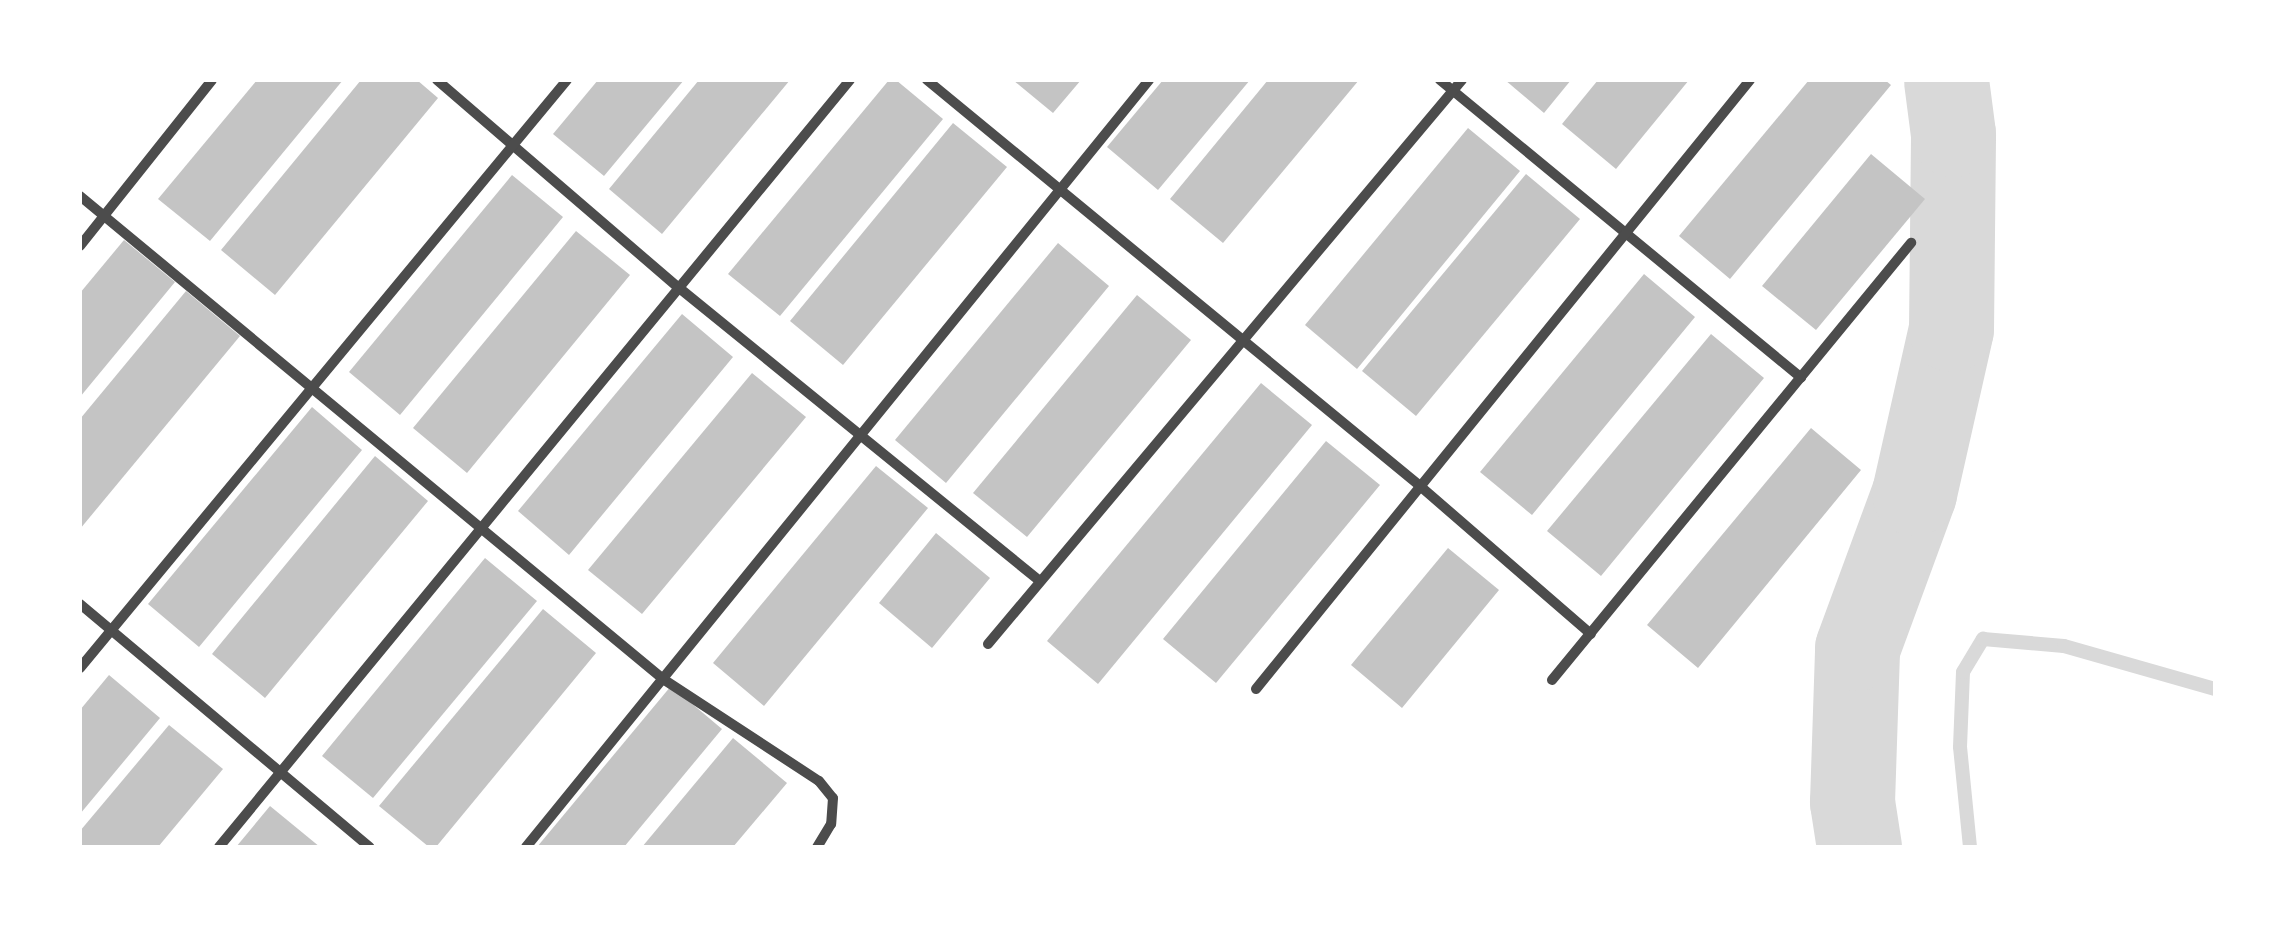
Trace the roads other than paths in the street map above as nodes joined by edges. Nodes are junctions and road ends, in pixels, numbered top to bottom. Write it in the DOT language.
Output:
graph roads {
  1 [pos="212,80"];
  2 [pos="437,80"];
  3 [pos="567,80"];
  4 [pos="850,80"];
  5 [pos="927,80"];
  6 [pos="1149,80"];
  7 [pos="1440,80"];
  8 [pos="1462,80"];
  9 [pos="1750,80"];
  10 [pos="1452,91"];
  11 [pos="514,144"];
  12 [pos="1062,192"];
  13 [pos="80,196"];
  14 [pos="104,216"];
  15 [pos="1626,232"];
  16 [pos="1912,244"];
  17 [pos="80,246"];
  18 [pos="678,287"];
  19 [pos="1240,342"];
  20 [pos="1800,378"];
  21 [pos="312,388"];
  22 [pos="859,437"];
  23 [pos="1420,486"];
  24 [pos="482,529"];
  25 [pos="1038,580"];
  26 [pos="80,604"];
  27 [pos="112,631"];
  28 [pos="1591,634"];
  29 [pos="988,644"];
  30 [pos="80,668"];
  31 [pos="664,678"];
  32 [pos="1552,680"];
  33 [pos="1256,688"];
  34 [pos="282,773"];
  35 [pos="219,847"];
  36 [pos="370,847"];
  37 [pos="526,847"];
  38 [pos="817,847"];
  1 -- 14 [label="street"];
  2 -- 11 [label="street"];
  3 -- 11 [label="street"];
  4 -- 18 [label="street"];
  5 -- 12 [label="street"];
  6 -- 12 [label="street"];
  7 -- 10 [label="street"];
  8 -- 10 [label="street"];
  9 -- 15 [label="street"];
  10 -- 15 [label="street"];
  10 -- 19 [label="street"];
  11 -- 18 [label="street"];
  11 -- 21 [label="street"];
  12 -- 19 [label="street"];
  12 -- 22 [label="street"];
  13 -- 14 [label="street"];
  14 -- 17 [label="street"];
  14 -- 21 [label="street"];
  15 -- 20 [label="street"];
  15 -- 23 [label="street"];
  16 -- 20 [label="street"];
  18 -- 22 [label="street"];
  18 -- 24 [label="street"];
  19 -- 23 [label="street"];
  19 -- 25 [label="street"];
  20 -- 28 [label="street"];
  21 -- 24 [label="street"];
  21 -- 27 [label="street"];
  22 -- 25 [label="street"];
  22 -- 31 [label="street"];
  23 -- 28 [label="street"];
  23 -- 33 [label="street"];
  24 -- 31 [label="street"];
  24 -- 34 [label="street"];
  25 -- 29 [label="street"];
  26 -- 27 [label="street"];
  27 -- 30 [label="street"];
  27 -- 34 [label="street"];
  28 -- 32 [label="street"];
  31 -- 37 [label="street"];
  31 -- 38 [label="street"];
  34 -- 35 [label="street"];
  34 -- 36 [label="street"];
}
